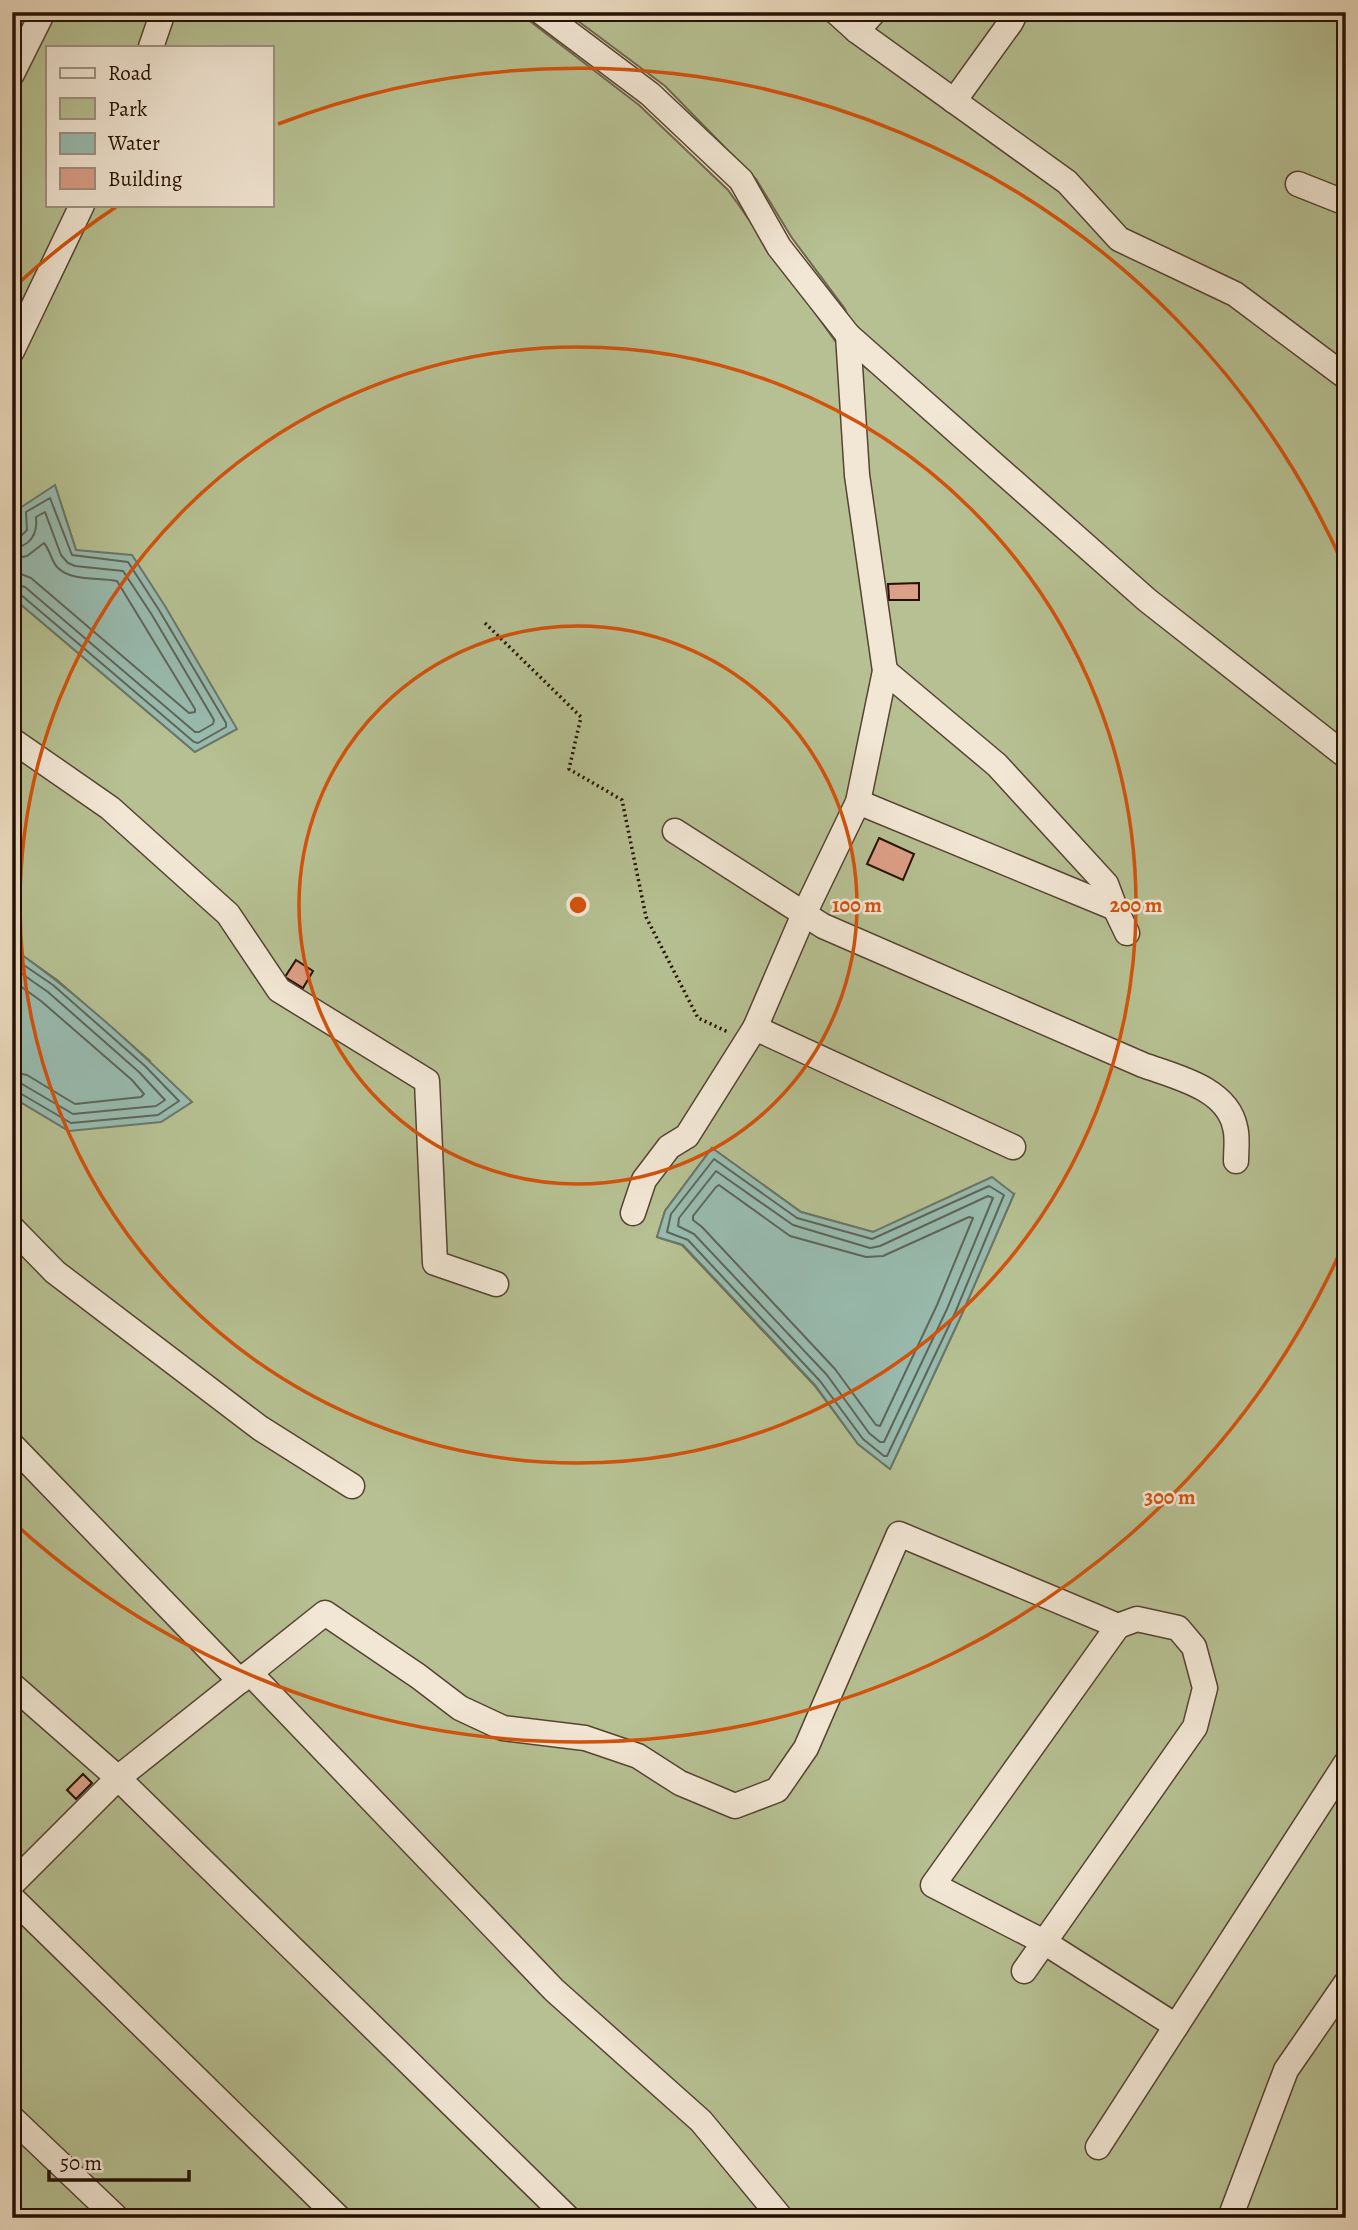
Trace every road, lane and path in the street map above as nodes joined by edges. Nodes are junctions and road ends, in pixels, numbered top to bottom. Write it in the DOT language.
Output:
graph roads {
  1 [pos="43,12"];
  2 [pos="163,12"];
  3 [pos="541,12"];
  4 [pos="836,12"];
  5 [pos="874,12"];
  6 [pos="1016,12"];
  7 [pos="857,31"];
  8 [pos="151,46"];
  9 [pos="12,74"];
  10 [pos="954,101"];
  11 [pos="1298,184"];
  12 [pos="1346,203"];
  13 [pos="82,206"];
  14 [pos="848,335"];
  15 [pos="12,351"];
  16 [pos="1346,377"];
  17 [pos="485,623"];
  18 [pos="885,671"];
  19 [pos="12,740"];
  20 [pos="1346,756"];
  21 [pos="858,802"];
  22 [pos="675,831"];
  23 [pos="1115,908"];
  24 [pos="804,914"];
  25 [pos="1128,933"];
  26 [pos="751,1034"];
  27 [pos="1013,1147"];
  28 [pos="1236,1161"];
  29 [pos="633,1213"];
  30 [pos="12,1228"];
  31 [pos="496,1284"];
  32 [pos="12,1445"];
  33 [pos="352,1486"];
  34 [pos="1118,1626"];
  35 [pos="245,1677"];
  36 [pos="12,1685"];
  37 [pos="1346,1763"];
  38 [pos="118,1778"];
  39 [pos="12,1884"];
  40 [pos="12,1898"];
  41 [pos="1044,1942"];
  42 [pos="1024,1971"];
  43 [pos="1346,1983"];
  44 [pos="1176,2026"];
  45 [pos="12,2118"];
  46 [pos="1098,2147"];
  47 [pos="117,2218"];
  48 [pos="339,2218"];
  49 [pos="568,2218"];
  50 [pos="781,2218"];
  51 [pos="1230,2218"];
  1 -- 9 [label="street"];
  2 -- 8 [label="street"];
  3 -- 14 [label="street"];
  4 -- 7 [label="street"];
  5 -- 7 [label="street"];
  6 -- 10 [label="street"];
  7 -- 10 [label="street"];
  10 -- 16 [label="street"];
  11 -- 12 [label="street"];
  13 -- 15 [label="street"];
  14 -- 18 [label="street"];
  14 -- 20 [label="street"];
  17 -- 26 [label="path"];
  18 -- 21 [label="street"];
  18 -- 23 [label="street"];
  19 -- 31 [label="street"];
  21 -- 23 [label="street"];
  21 -- 24 [label="street"];
  22 -- 24 [label="street"];
  23 -- 25 [label="street"];
  24 -- 26 [label="street"];
  24 -- 28 [label="street"];
  26 -- 27 [label="street"];
  26 -- 29 [label="street"];
  30 -- 33 [label="street"];
  32 -- 35 [label="street"];
  34 -- 35 [label="street"];
  34 -- 41 [label="street"];
  34 -- 41 [label="street"];
  35 -- 38 [label="street"];
  35 -- 50 [label="street"];
  36 -- 38 [label="street"];
  37 -- 44 [label="street"];
  38 -- 39 [label="street"];
  38 -- 49 [label="street"];
  40 -- 48 [label="street"];
  41 -- 42 [label="street"];
  41 -- 44 [label="street"];
  43 -- 51 [label="street"];
  44 -- 46 [label="street"];
  45 -- 47 [label="street"];
}
